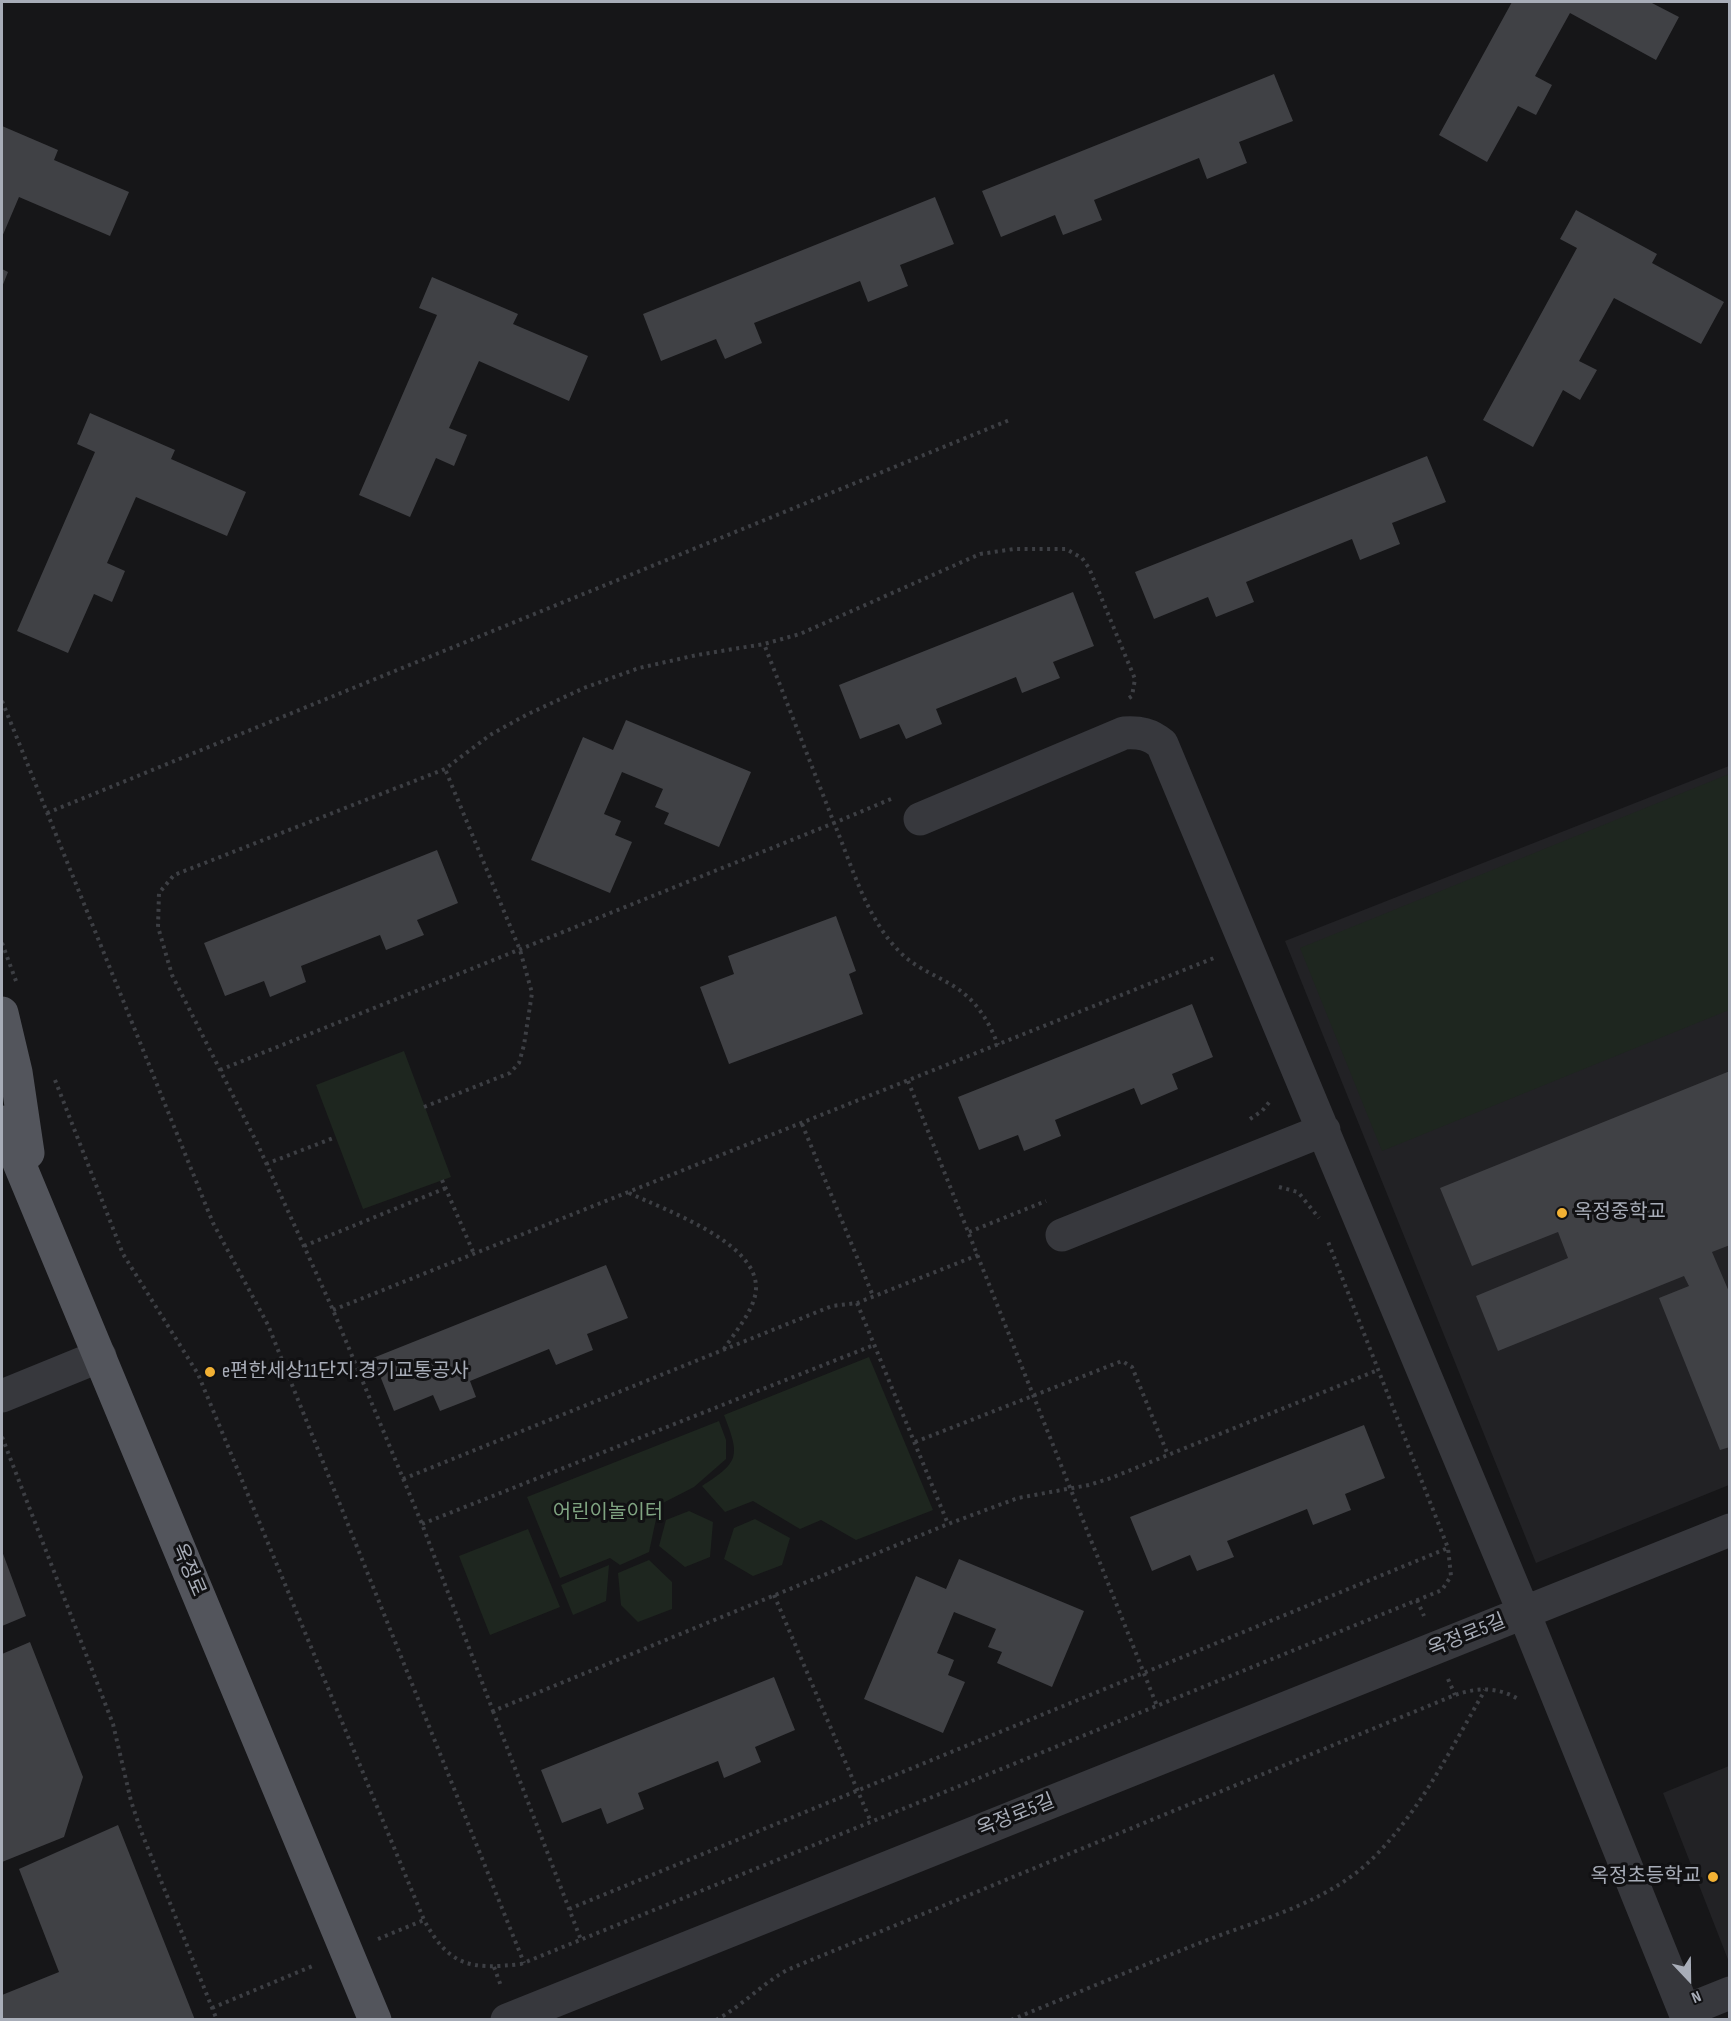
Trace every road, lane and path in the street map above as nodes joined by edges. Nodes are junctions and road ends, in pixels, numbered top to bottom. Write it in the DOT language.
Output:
graph roads {
  1 [pos="1012,419"];
  2 [pos="764,644"];
  3 [pos="2,701"];
  4 [pos="1126,702"];
  5 [pos="445,769"];
  6 [pos="910,808"];
  7 [pos="47,813"];
  8 [pos="834,823"];
  9 [pos="2,943"];
  10 [pos="520,950"];
  11 [pos="1215,958"];
  12 [pos="10,1000"];
  13 [pos="998,1045"];
  14 [pos="220,1070"];
  15 [pos="54,1076"];
  16 [pos="908,1081"];
  17 [pos="1274,1095"];
  18 [pos="424,1107"];
  19 [pos="1249,1120"];
  20 [pos="2,1122"];
  21 [pos="802,1124"];
  22 [pos="1324,1130"];
  23 [pos="336,1137"];
  24 [pos="2,1156"];
  25 [pos="266,1164"];
  26 [pos="442,1180"];
  27 [pos="1278,1187"];
  28 [pos="446,1188"];
  29 [pos="629,1192"];
  30 [pos="1055,1198"];
  31 [pos="35,1200"];
  32 [pos="969,1232"];
  33 [pos="1062,1235"];
  34 [pos="304,1246"];
  35 [pos="474,1254"];
  36 [pos="978,1256"];
  37 [pos="873,1296"];
  38 [pos="857,1303"];
  39 [pos="333,1310"];
  40 [pos="874,1345"];
  41 [pos="724,1350"];
  42 [pos="100,1356"];
  43 [pos="1378,1370"];
  44 [pos="2,1396"];
  45 [pos="1034,1396"];
  46 [pos="2,1437"];
  47 [pos="915,1442"];
  48 [pos="1167,1455"];
  49 [pos="403,1479"];
  50 [pos="1070,1488"];
  51 [pos="422,1524"];
  52 [pos="948,1524"];
  53 [pos="1730,1530"];
  54 [pos="1448,1548"];
  55 [pos="774,1595"];
  56 [pos="1524,1613"];
  57 [pos="1144,1673"];
  58 [pos="1485,1690"];
  59 [pos="1157,1706"];
  60 [pos="493,1711"];
  61 [pos="1525,1711"];
  62 [pos="858,1790"];
  63 [pos="871,1822"];
  64 [pos="569,1909"];
  65 [pos="581,1940"];
  66 [pos="524,1963"];
  67 [pos="1730,1993"];
  68 [pos="1686,2015"];
  69 [pos="217,2019"];
  70 [pos="375,2019"];
  71 [pos="507,2019"];
  72 [pos="716,2019"];
  73 [pos="1011,2019"];
  1 -- 7 [label="path"];
  2 -- 4 [label="path"];
  2 -- 5 [label="path"];
  2 -- 8 [label="path"];
  3 -- 7 [label="path"];
  5 -- 10 [label="path"];
  5 -- 14 [label="path"];
  6 -- 8 [label="path"];
  6 -- 22 [label="street"];
  7 -- 66 [label="path"];
  8 -- 10 [label="path"];
  8 -- 13 [label="path"];
  9 -- 12 [label="path"];
  10 -- 14 [label="path"];
  10 -- 18 [label="path"];
  11 -- 13 [label="path"];
  12 -- 31 [label="main road"];
  13 -- 16 [label="path"];
  14 -- 25 [label="path"];
  15 -- 66 [label="path"];
  16 -- 21 [label="path"];
  16 -- 32 [label="path"];
  17 -- 19 [label="path"];
  20 -- 31 [label="main road, 옥정로"];
  21 -- 29 [label="path"];
  21 -- 37 [label="path"];
  22 -- 33 [label="street"];
  22 -- 56 [label="street"];
  23 -- 25 [label="path"];
  24 -- 31 [label="main road"];
  25 -- 34 [label="path"];
  26 -- 28 [label="path"];
  27 -- 43 [label="path"];
  28 -- 34 [label="path"];
  28 -- 35 [label="path"];
  29 -- 35 [label="path"];
  29 -- 41 [label="path"];
  30 -- 32 [label="path"];
  31 -- 42 [label="main road, 옥정로"];
  32 -- 36 [label="path"];
  34 -- 39 [label="path"];
  35 -- 39 [label="path"];
  36 -- 37 [label="path"];
  36 -- 45 [label="path"];
  37 -- 38 [label="path"];
  38 -- 40 [label="path"];
  38 -- 41 [label="path"];
  39 -- 49 [label="path"];
  40 -- 47 [label="path"];
  40 -- 51 [label="path"];
  41 -- 49 [label="path"];
  42 -- 44 [label="street"];
  42 -- 70 [label="main road, 옥정로"];
  43 -- 48 [label="path"];
  43 -- 54 [label="path"];
  45 -- 47 [label="path"];
  45 -- 48 [label="path"];
  45 -- 50 [label="path"];
  46 -- 69 [label="path"];
  47 -- 52 [label="path"];
  48 -- 50 [label="path"];
  49 -- 51 [label="path"];
  50 -- 52 [label="path"];
  50 -- 57 [label="path"];
  51 -- 60 [label="path"];
  52 -- 55 [label="path"];
  53 -- 56 [label="street, 옥정로5길"];
  54 -- 57 [label="path"];
  54 -- 59 [label="path"];
  55 -- 60 [label="path"];
  55 -- 62 [label="path"];
  56 -- 68 [label="street, 옥정로5길"];
  56 -- 71 [label="street, 옥정로5길"];
  57 -- 59 [label="path"];
  57 -- 62 [label="path"];
  58 -- 61 [label="path"];
  58 -- 72 [label="path"];
  58 -- 73 [label="path"];
  59 -- 63 [label="path"];
  60 -- 64 [label="path"];
  62 -- 63 [label="path"];
  62 -- 64 [label="path"];
  63 -- 65 [label="path"];
  64 -- 65 [label="path"];
  65 -- 66 [label="path"];
  67 -- 68 [label="street"];
}
